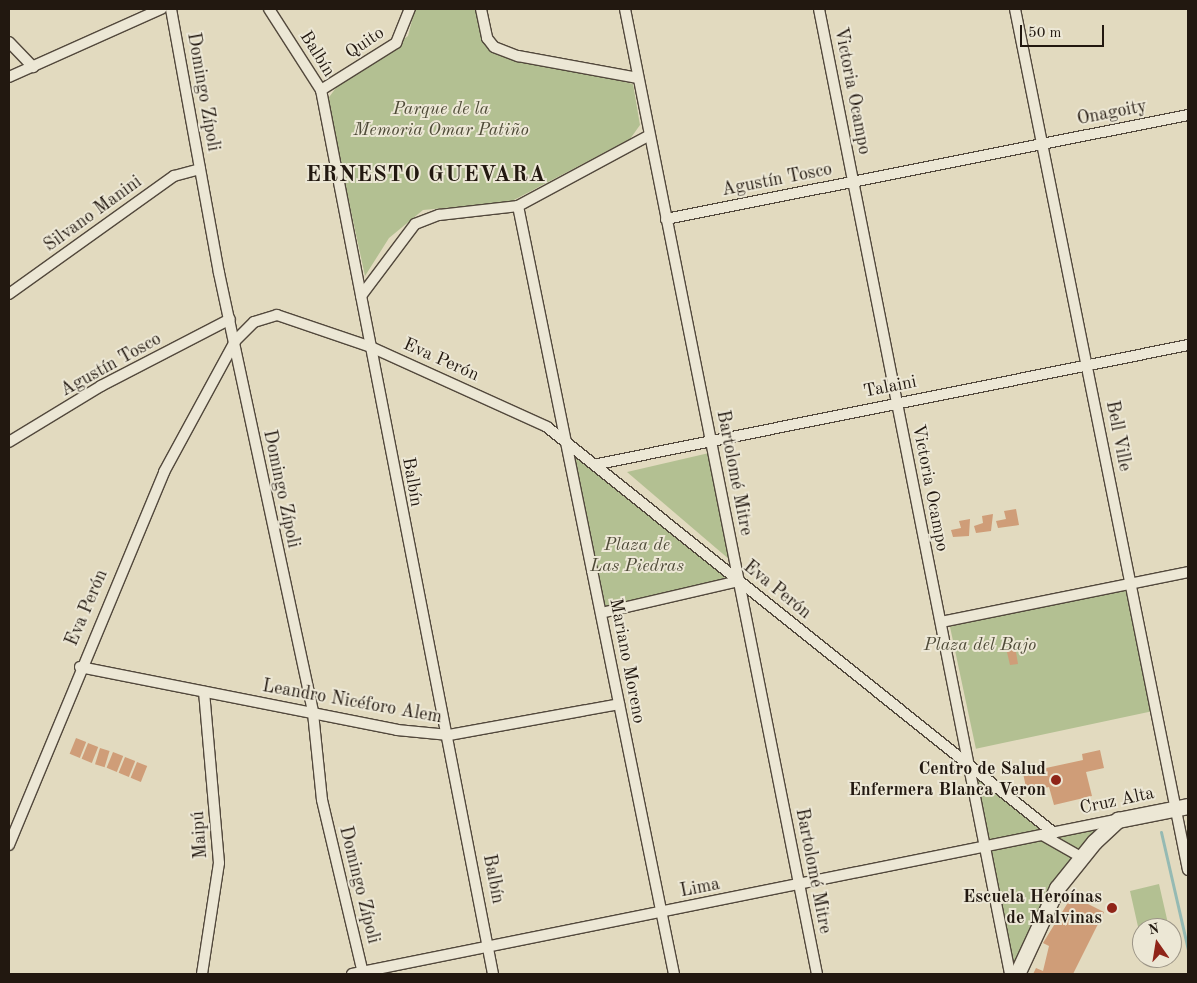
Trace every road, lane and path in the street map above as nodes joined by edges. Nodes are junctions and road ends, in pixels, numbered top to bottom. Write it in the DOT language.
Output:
graph roads {
  1 [pos="161,9"];
  2 [pos="171,9"];
  3 [pos="269,9"];
  4 [pos="410,9"];
  5 [pos="481,9"];
  6 [pos="625,9"];
  7 [pos="819,9"];
  8 [pos="1015,9"];
  9 [pos="9,42"];
  10 [pos="33,67"];
  11 [pos="9,77"];
  12 [pos="638,78"];
  13 [pos="321,90"];
  14 [pos="1188,115"];
  15 [pos="648,136"];
  16 [pos="1042,144"];
  17 [pos="200,169"];
  18 [pos="853,181"];
  19 [pos="518,206"];
  20 [pos="666,219"];
  21 [pos="9,294"];
  22 [pos="361,296"];
  23 [pos="230,319"];
  24 [pos="235,341"];
  25 [pos="1188,345"];
  26 [pos="371,347"];
  27 [pos="1087,364"];
  28 [pos="897,402"];
  29 [pos="566,439"];
  30 [pos="710,439"];
  31 [pos="9,442"];
  32 [pos="598,464"];
  33 [pos="1188,572"];
  34 [pos="739,581"];
  35 [pos="1131,584"];
  36 [pos="601,613"];
  37 [pos="940,622"];
  38 [pos="80,667"];
  39 [pos="204,692"];
  40 [pos="618,704"];
  41 [pos="313,713"];
  42 [pos="449,735"];
  43 [pos="967,764"];
  44 [pos="1181,807"];
  45 [pos="1118,820"];
  46 [pos="1049,834"];
  47 [pos="9,845"];
  48 [pos="985,848"];
  49 [pos="1081,857"];
  50 [pos="1188,870"];
  51 [pos="799,885"];
  52 [pos="660,912"];
  53 [pos="490,948"];
  54 [pos="202,974"];
  55 [pos="359,974"];
  56 [pos="493,974"];
  57 [pos="674,974"];
  58 [pos="817,974"];
  59 [pos="1010,974"];
  60 [pos="1017,974"];
  1 -- 10 [label="street"];
  2 -- 17 [label="street, Domingo Zípoli"];
  3 -- 13 [label="street, Balbín"];
  4 -- 13 [label="street, Quito"];
  5 -- 12 [label="street"];
  6 -- 12 [label="street, Bartolomé Mitre"];
  7 -- 18 [label="street, Victoria Ocampo"];
  8 -- 16 [label="street, Bell Ville"];
  9 -- 10 [label="street"];
  10 -- 11 [label="street"];
  12 -- 15 [label="street, Bartolomé Mitre"];
  13 -- 22 [label="street, Balbín"];
  14 -- 16 [label="street, Onagoity"];
  15 -- 19 [label="street"];
  15 -- 20 [label="street, Bartolomé Mitre"];
  16 -- 18 [label="street, Agustín Tosco"];
  16 -- 27 [label="street, Bell Ville"];
  17 -- 21 [label="street, Silvano Manini"];
  17 -- 23 [label="street, Domingo Zípoli"];
  18 -- 20 [label="street, Agustín Tosco"];
  18 -- 28 [label="street, Victoria Ocampo"];
  19 -- 22 [label="street"];
  19 -- 29 [label="street, Mariano Moreno"];
  20 -- 30 [label="street, Bartolomé Mitre"];
  22 -- 26 [label="street, Balbín"];
  23 -- 24 [label="street, Domingo Zípoli"];
  23 -- 31 [label="street, Agustín Tosco"];
  24 -- 26 [label="street, Eva Perón"];
  24 -- 38 [label="street, Eva Perón"];
  24 -- 41 [label="street, Domingo Zípoli"];
  25 -- 27 [label="street, Talaini"];
  26 -- 29 [label="street, Eva Perón"];
  26 -- 42 [label="street, Balbín"];
  27 -- 28 [label="street, Talaini"];
  27 -- 35 [label="street, Bell Ville"];
  28 -- 30 [label="street, Talaini"];
  28 -- 37 [label="street, Victoria Ocampo"];
  29 -- 32 [label="street, Eva Perón"];
  29 -- 36 [label="street, Mariano Moreno"];
  30 -- 32 [label="street, Talaini"];
  30 -- 34 [label="street, Bartolomé Mitre"];
  32 -- 34 [label="street, Eva Perón"];
  33 -- 35 [label="street"];
  34 -- 36 [label="street"];
  34 -- 43 [label="street, Eva Perón"];
  34 -- 51 [label="street, Bartolomé Mitre"];
  35 -- 37 [label="street"];
  35 -- 44 [label="street, Bell Ville"];
  36 -- 40 [label="street, Mariano Moreno"];
  37 -- 43 [label="street, Victoria Ocampo"];
  38 -- 39 [label="street, Leandro Nicéforo Alem"];
  38 -- 47 [label="street, Eva Perón"];
  39 -- 41 [label="street, Leandro Nicéforo Alem"];
  39 -- 54 [label="street, Maipú"];
  40 -- 42 [label="street, Leandro Nicéforo Alem"];
  40 -- 52 [label="street, Mariano Moreno"];
  41 -- 42 [label="street, Leandro Nicéforo Alem"];
  41 -- 55 [label="street, Domingo Zípoli"];
  42 -- 53 [label="street, Balbín"];
  43 -- 46 [label="street, Eva Perón"];
  43 -- 48 [label="street, Victoria Ocampo"];
  44 -- 45 [label="main road, Cruz Alta"];
  44 -- 50 [label="street, Bell Ville"];
  45 -- 46 [label="street, Cruz Alta"];
  45 -- 49 [label="main road"];
  46 -- 48 [label="street, Lima"];
  46 -- 49 [label="street, Eva Perón"];
  48 -- 51 [label="street, Lima"];
  48 -- 59 [label="street, Victoria Ocampo"];
  49 -- 60 [label="main road"];
  51 -- 52 [label="street, Lima"];
  51 -- 58 [label="street, Bartolomé Mitre"];
  52 -- 53 [label="street, Lima"];
  52 -- 57 [label="street, Mariano Moreno"];
  53 -- 55 [label="street, Lima"];
  53 -- 56 [label="street, Balbín"];
}
